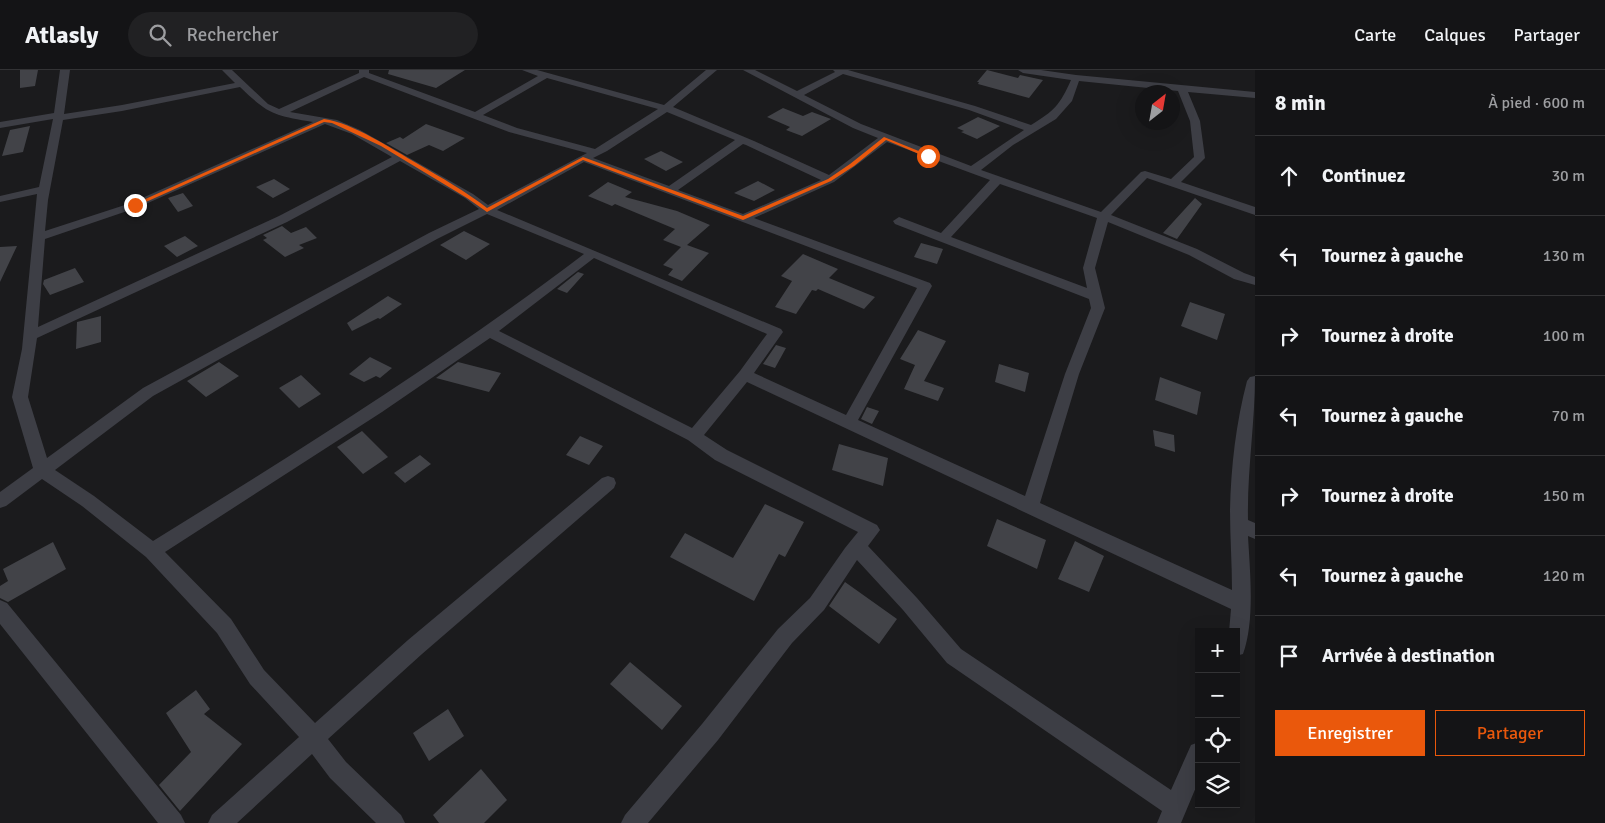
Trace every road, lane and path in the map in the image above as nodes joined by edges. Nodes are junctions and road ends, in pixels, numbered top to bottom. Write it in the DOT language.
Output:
graph roads {
  1 [pos="64,70"];
  2 [pos="227,70"];
  3 [pos="527,70"];
  4 [pos="712,70"];
  5 [pos="748,70"];
  6 [pos="1023,70"];
  7 [pos="841,71"];
  8 [pos="364,72"];
  9 [pos="1060,73"];
  10 [pos="546,75"];
  11 [pos="1151,75"];
  12 [pos="1076,78"];
  13 [pos="242,84"];
  14 [pos="1149,85"];
  15 [pos="1158,85"];
  16 [pos="1182,88"];
  17 [pos="797,95"];
  18 [pos="1255,95"];
  19 [pos="666,108"];
  20 [pos="280,113"];
  21 [pos="59,116"];
  22 [pos="475,116"];
  23 [pos="324,120"];
  24 [pos="0,125"];
  25 [pos="1032,129"];
  26 [pos="886,138"];
  27 [pos="742,140"];
  28 [pos="596,152"];
  29 [pos="401,156"];
  30 [pos="583,158"];
  31 [pos="972,171"];
  32 [pos="998,179"];
  33 [pos="830,180"];
  34 [pos="1174,183"];
  35 [pos="44,189"];
  36 [pos="669,191"];
  37 [pos="0,199"];
  38 [pos="487,210"];
  39 [pos="1255,211"];
  40 [pos="1103,216"];
  41 [pos="743,218"];
  42 [pos="899,221"];
  43 [pos="39,237"];
  44 [pos="943,238"];
  45 [pos="593,253"];
  46 [pos="1255,281"];
  47 [pos="1095,296"];
  48 [pos="490,332"];
  49 [pos="30,336"];
  50 [pos="745,375"];
  51 [pos="1255,380"];
  52 [pos="849,423"];
  53 [pos="694,436"];
  54 [pos="42,470"];
  55 [pos="608,484"];
  56 [pos="0,500"];
  57 [pos="1030,507"];
  58 [pos="1239,524"];
  59 [pos="1255,531"];
  60 [pos="857,547"];
  61 [pos="152,551"];
  62 [pos="1241,604"];
  63 [pos="0,609"];
  64 [pos="1240,630"];
  65 [pos="313,737"];
  66 [pos="1195,762"];
  67 [pos="1172,815"];
  68 [pos="173,823"];
  69 [pos="220,823"];
  70 [pos="393,823"];
  71 [pos="634,823"];
  1 -- 21 [label="street"];
  2 -- 13 [label="street"];
  3 -- 10 [label="street"];
  4 -- 19 [label="street"];
  5 -- 17 [label="street"];
  6 -- 9 [label="street"];
  7 -- 17 [label="street"];
  7 -- 25 [label="street"];
  8 -- 20 [label="street"];
  8 -- 22 [label="street"];
  9 -- 12 [label="street"];
  10 -- 19 [label="street"];
  10 -- 22 [label="street"];
  11 -- 15 [label="street"];
  12 -- 14 [label="street"];
  12 -- 25 [label="street"];
  13 -- 20 [label="street"];
  13 -- 21 [label="street"];
  16 -- 18 [label="street"];
  16 -- 34 [label="street"];
  17 -- 26 [label="street"];
  19 -- 27 [label="street"];
  19 -- 28 [label="street"];
  20 -- 23 [label="street"];
  21 -- 24 [label="street"];
  21 -- 35 [label="street"];
  22 -- 28 [label="street"];
  23 -- 29 [label="street"];
  23 -- 43 [label="street"];
  25 -- 31 [label="street"];
  26 -- 31 [label="street"];
  26 -- 33 [label="street"];
  27 -- 33 [label="street"];
  27 -- 36 [label="street"];
  28 -- 30 [label="street"];
  29 -- 38 [label="street"];
  29 -- 49 [label="street"];
  30 -- 36 [label="street"];
  30 -- 38 [label="street"];
  31 -- 32 [label="street"];
  32 -- 40 [label="street"];
  32 -- 44 [label="street"];
  33 -- 41 [label="street"];
  34 -- 39 [label="street"];
  34 -- 40 [label="street"];
  35 -- 37 [label="street"];
  35 -- 43 [label="street"];
  36 -- 41 [label="street"];
  38 -- 45 [label="street"];
  38 -- 54 [label="street"];
  40 -- 46 [label="street"];
  40 -- 47 [label="street"];
  41 -- 52 [label="street"];
  42 -- 44 [label="street"];
  43 -- 49 [label="street"];
  44 -- 47 [label="street"];
  45 -- 48 [label="street"];
  45 -- 50 [label="street"];
  47 -- 57 [label="street"];
  48 -- 53 [label="street"];
  48 -- 61 [label="street"];
  49 -- 54 [label="street"];
  50 -- 52 [label="street"];
  50 -- 53 [label="street"];
  51 -- 58 [label="street"];
  52 -- 57 [label="street"];
  53 -- 60 [label="street"];
  54 -- 56 [label="street"];
  54 -- 61 [label="street"];
  55 -- 65 [label="street"];
  57 -- 62 [label="street"];
  58 -- 59 [label="street"];
  58 -- 62 [label="street"];
  60 -- 67 [label="street"];
  60 -- 71 [label="street"];
  61 -- 65 [label="street"];
  62 -- 64 [label="street"];
  63 -- 68 [label="street"];
  65 -- 69 [label="street"];
  65 -- 70 [label="street"];
  66 -- 67 [label="street"];
}
